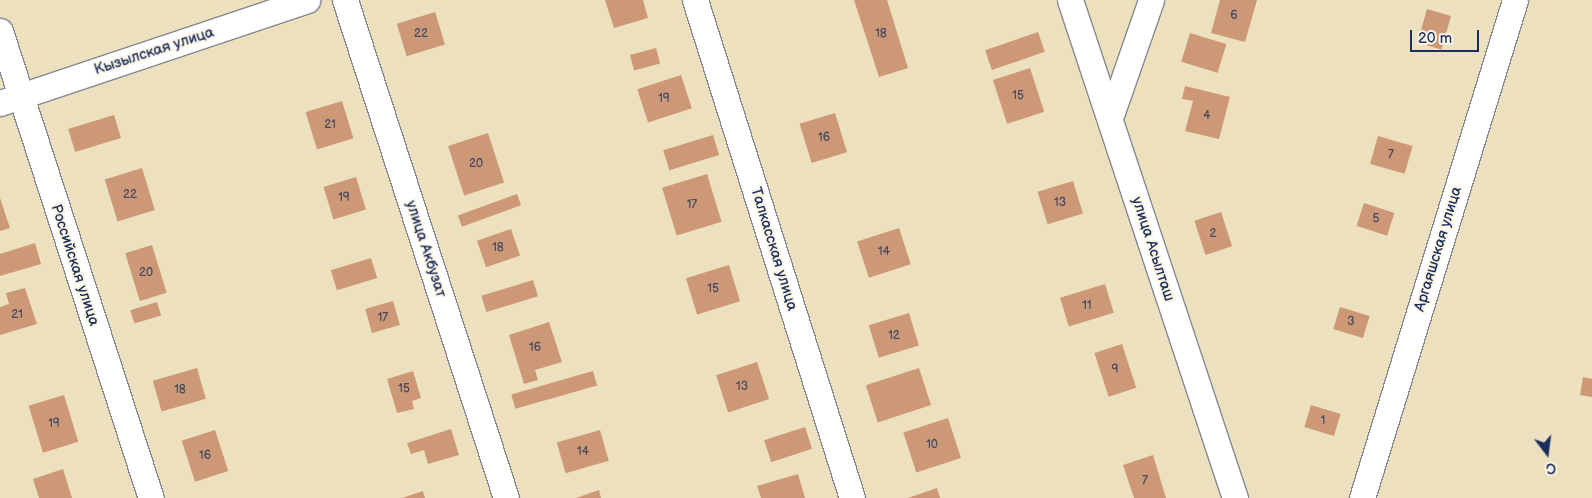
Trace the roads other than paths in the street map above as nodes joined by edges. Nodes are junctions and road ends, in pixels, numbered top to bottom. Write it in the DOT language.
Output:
graph roads {
  1 [pos="307,0"];
  2 [pos="345,0"];
  3 [pos="695,0"];
  4 [pos="1070,0"];
  5 [pos="1151,0"];
  6 [pos="1515,0"];
  7 [pos="0,31"];
  8 [pos="10,99"];
  9 [pos="1110,118"];
  10 [pos="151,498"];
  11 [pos="506,498"];
  12 [pos="852,498"];
  13 [pos="1235,498"];
  14 [pos="1362,498"];
  1 -- 8 [label="street, Кызылская улица"];
  2 -- 11 [label="street, улица Акбузат"];
  3 -- 12 [label="street, Талкасская улица"];
  4 -- 9 [label="street, улица Асылташ"];
  5 -- 9 [label="street"];
  6 -- 14 [label="street, Аргаяшская улица"];
  7 -- 8 [label="street, Российская улица"];
  8 -- 10 [label="street, Российская улица"];
  9 -- 13 [label="street, улица Асылташ"];
}
